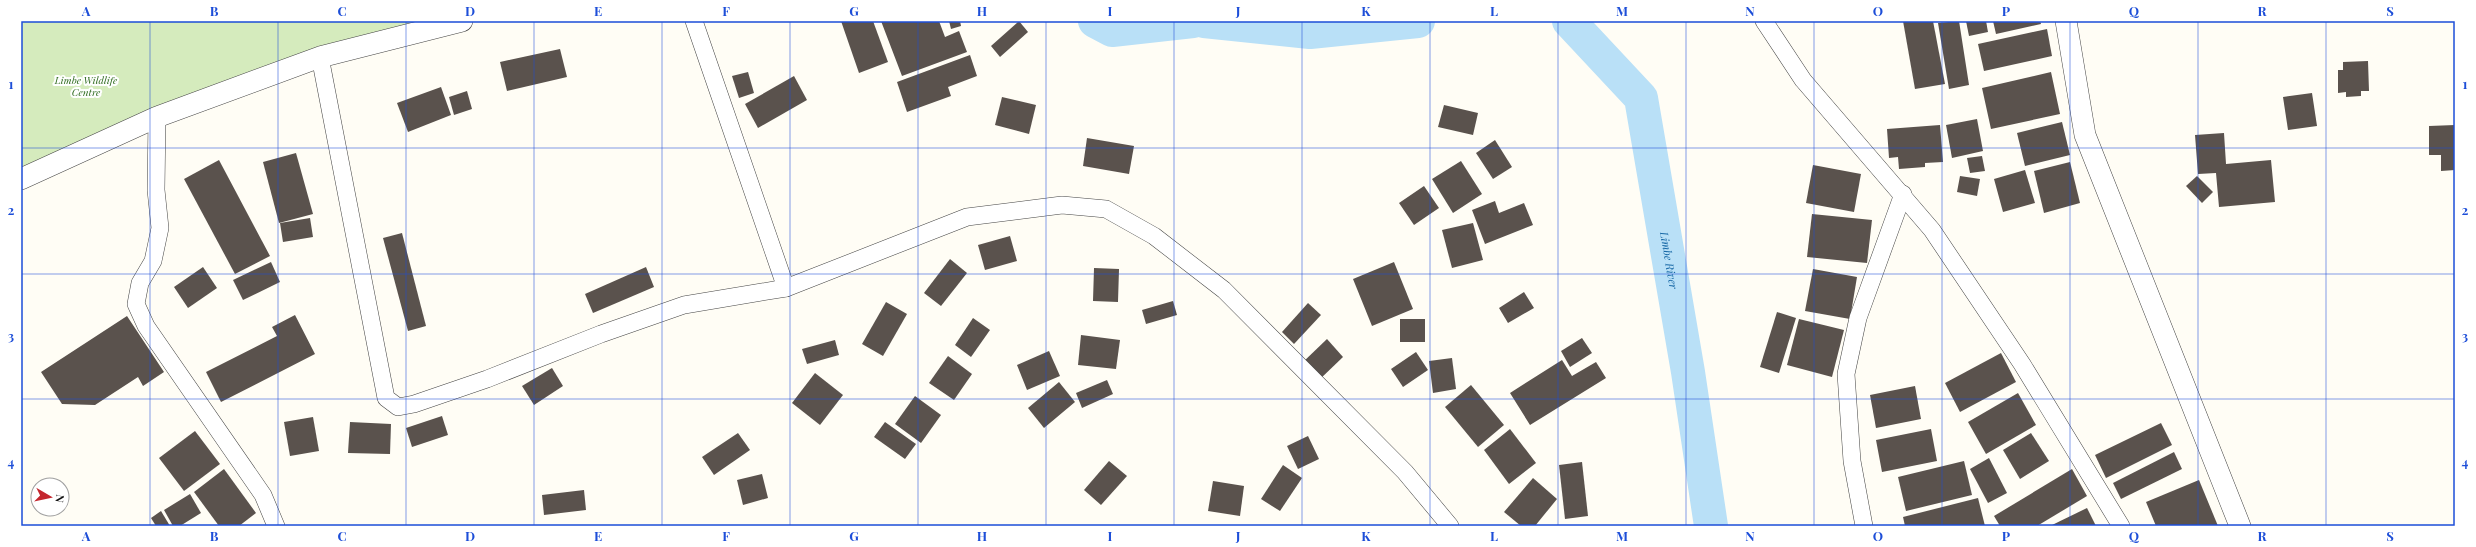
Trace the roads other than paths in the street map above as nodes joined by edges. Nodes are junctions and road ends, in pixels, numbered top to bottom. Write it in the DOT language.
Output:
graph roads {
  1 [pos="462,21"];
  2 [pos="694,21"];
  3 [pos="1764,21"];
  4 [pos="2066,21"];
  5 [pos="320,56"];
  6 [pos="157,117"];
  7 [pos="21,180"];
  8 [pos="1902,194"];
  9 [pos="786,288"];
  10 [pos="276,526"];
  11 [pos="1450,526"];
  12 [pos="1864,526"];
  13 [pos="2121,526"];
  14 [pos="2240,526"];
  1 -- 5 [label="street"];
  2 -- 9 [label="street"];
  3 -- 8 [label="street"];
  4 -- 14 [label="street"];
  5 -- 6 [label="street"];
  5 -- 9 [label="street"];
  6 -- 7 [label="street"];
  6 -- 10 [label="street"];
  8 -- 12 [label="street"];
  8 -- 13 [label="street"];
  9 -- 11 [label="street"];
}
